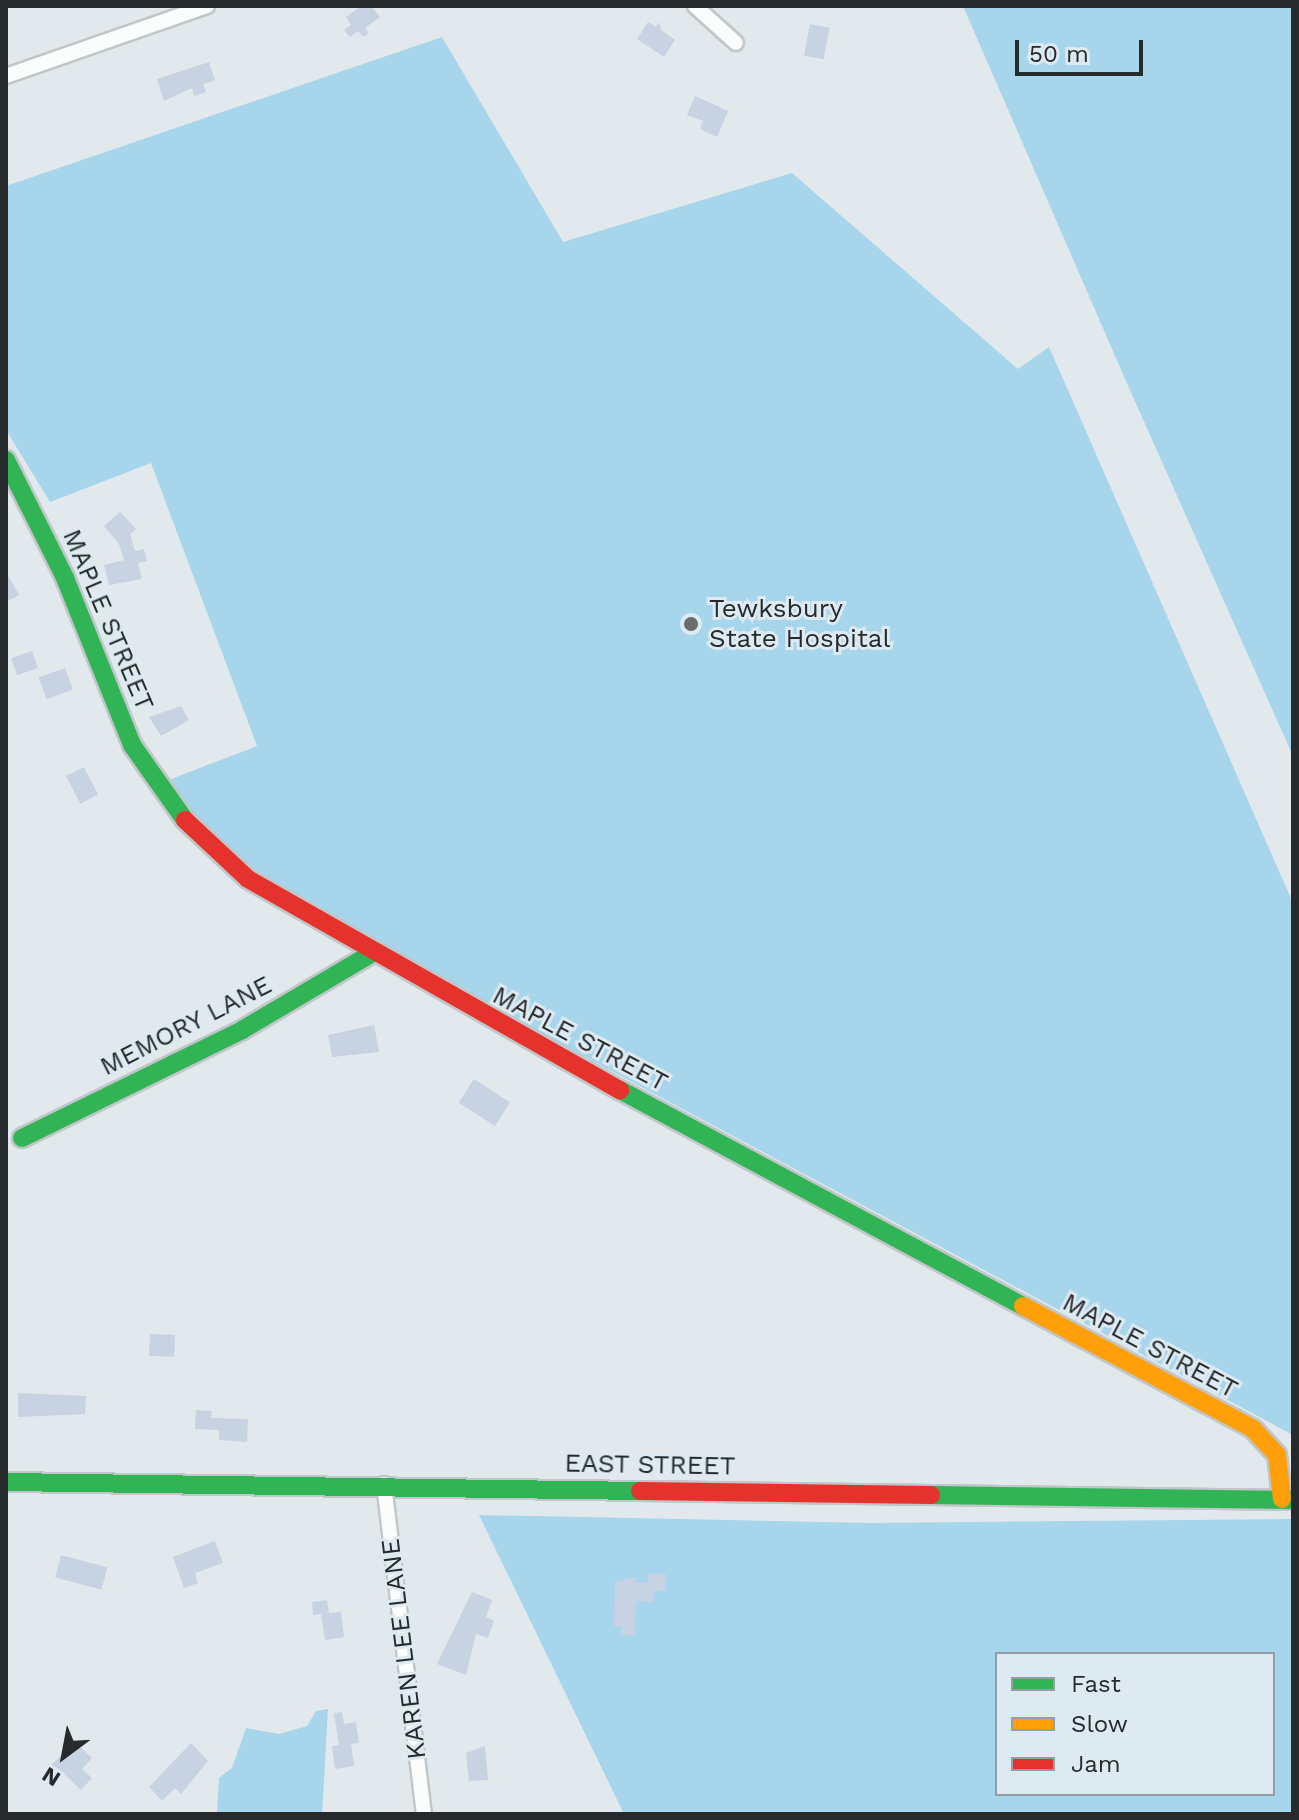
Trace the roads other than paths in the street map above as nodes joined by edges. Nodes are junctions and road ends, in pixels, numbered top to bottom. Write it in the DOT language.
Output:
graph roads {
  1 [pos="695,6"];
  2 [pos="197,7"];
  3 [pos="736,43"];
  4 [pos="6,76"];
  5 [pos="6,460"];
  6 [pos="371,954"];
  7 [pos="22,1138"];
  8 [pos="6,1482"];
  9 [pos="384,1484"];
  10 [pos="1288,1499"];
  11 [pos="424,1814"];
  1 -- 3 [label="street"];
  2 -- 4 [label="street"];
  5 -- 6 [label="street, MAPLE STREET"];
  6 -- 7 [label="street, MEMORY LANE"];
  6 -- 10 [label="street, MAPLE STREET"];
  8 -- 9 [label="street, EAST STREET"];
  9 -- 10 [label="street, EAST STREET"];
  9 -- 11 [label="street, KAREN LEE LANE"];
}
